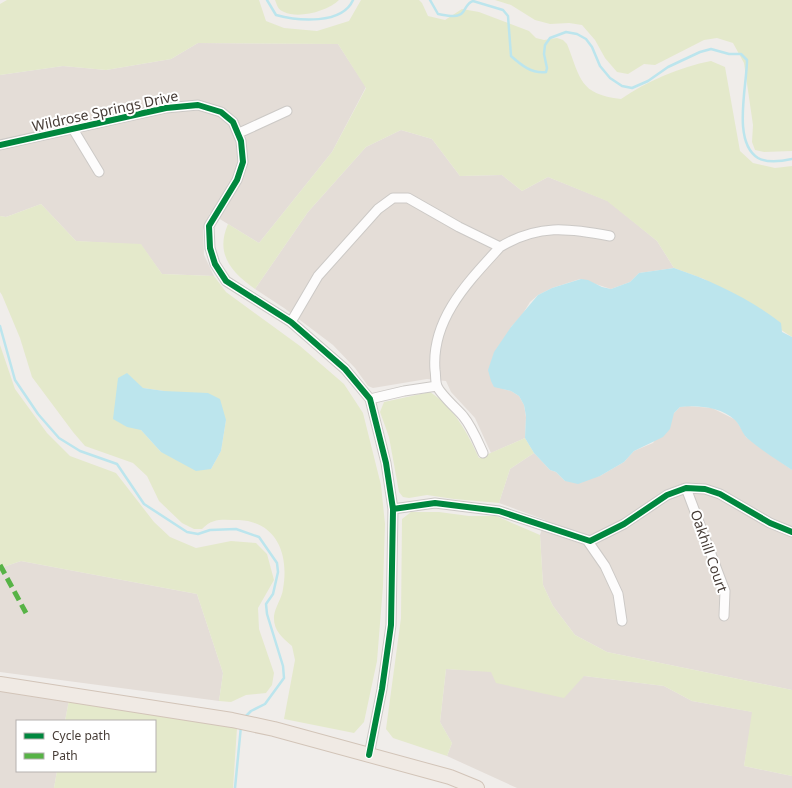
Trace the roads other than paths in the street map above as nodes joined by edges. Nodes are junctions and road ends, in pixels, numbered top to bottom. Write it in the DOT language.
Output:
graph roads {
  1 [pos="287,111"];
  2 [pos="73,129"];
  3 [pos="239,133"];
  4 [pos="0,145"];
  5 [pos="99,172"];
  6 [pos="610,236"];
  7 [pos="500,247"];
  8 [pos="290,322"];
  9 [pos="437,386"];
  10 [pos="370,399"];
  11 [pos="483,453"];
  12 [pos="686,488"];
  13 [pos="393,509"];
  14 [pos="792,532"];
  15 [pos="587,540"];
  16 [pos="724,616"];
  17 [pos="622,621"];
  18 [pos="0,684"];
  19 [pos="369,755"];
  20 [pos="477,788"];
  1 -- 3 [label="street"];
  2 -- 3 [label="street, Wildrose Springs Drive"];
  2 -- 4 [label="street, Wildrose Springs Drive"];
  2 -- 5 [label="street"];
  3 -- 8 [label="street, Wildrose Springs Drive"];
  6 -- 7 [label="street"];
  7 -- 8 [label="street"];
  7 -- 9 [label="street"];
  8 -- 10 [label="street, Wildrose Springs Drive"];
  9 -- 10 [label="street"];
  9 -- 11 [label="street"];
  10 -- 13 [label="street, Wildrose Springs Drive"];
  12 -- 14 [label="street"];
  12 -- 15 [label="street"];
  12 -- 16 [label="street, Oakhill Court"];
  13 -- 15 [label="street"];
  13 -- 19 [label="street, Wildrose Springs Drive"];
  15 -- 17 [label="street"];
  18 -- 19 [label="main road"];
  19 -- 20 [label="main road"];
}
